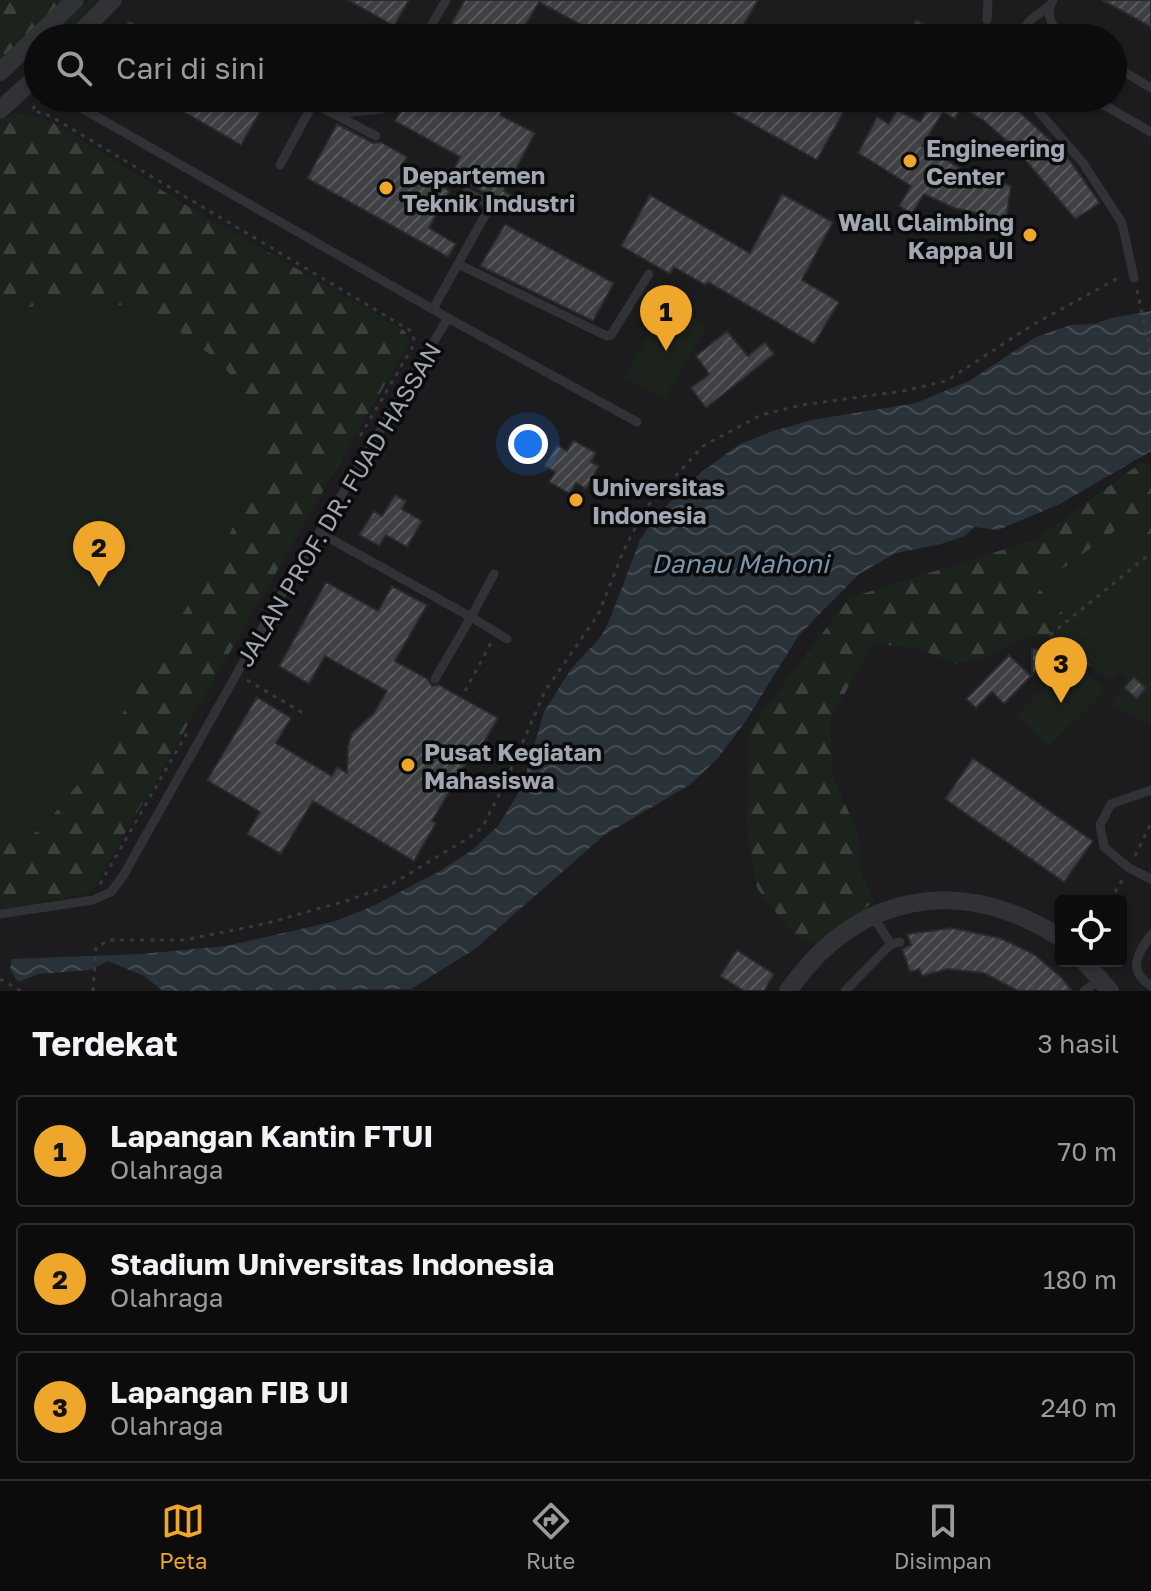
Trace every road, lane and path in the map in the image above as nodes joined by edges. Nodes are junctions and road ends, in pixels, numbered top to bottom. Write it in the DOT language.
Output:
graph roads {
  1 [pos="75,0"];
  2 [pos="113,0"];
  3 [pos="446,0"];
  4 [pos="988,0"];
  5 [pos="1051,3"];
  6 [pos="987,20"];
  7 [pos="50,24"];
  8 [pos="89,24"];
  9 [pos="432,24"];
  10 [pos="1028,24"];
  11 [pos="1052,24"];
  12 [pos="24,49"];
  13 [pos="17,56"];
  14 [pos="24,64"];
  15 [pos="0,72"];
  16 [pos="1127,73"];
  17 [pos="1151,88"];
  18 [pos="24,89"];
  19 [pos="0,110"];
  20 [pos="38,112"];
  21 [pos="88,112"];
  22 [pos="308,112"];
  23 [pos="331,112"];
  24 [pos="353,112"];
  25 [pos="1039,112"];
  26 [pos="1116,112"];
  27 [pos="334,114"];
  28 [pos="1151,132"];
  29 [pos="376,136"];
  30 [pos="280,165"];
  31 [pos="467,192"];
  32 [pos="458,264"];
  33 [pos="649,274"];
  34 [pos="1134,275"];
  35 [pos="433,309"];
  36 [pos="448,318"];
  37 [pos="1151,355"];
  38 [pos="637,422"];
  39 [pos="355,446"];
  40 [pos="320,533"];
  41 [pos="1151,553"];
  42 [pos="494,574"];
  43 [pos="471,617"];
  44 [pos="497,633"];
  45 [pos="1050,635"];
  46 [pos="507,639"];
  47 [pos="236,675"];
  48 [pos="435,679"];
  49 [pos="465,691"];
  50 [pos="303,713"];
  51 [pos="192,723"];
  52 [pos="1151,790"];
  53 [pos="1151,879"];
  54 [pos="98,887"];
  55 [pos="0,914"];
  56 [pos="872,915"];
  57 [pos="1055,934"];
  58 [pos="1151,935"];
  59 [pos="1090,967"];
  60 [pos="0,979"];
  61 [pos="1106,985"];
  62 [pos="1151,986"];
  63 [pos="794,989"];
  64 [pos="21,991"];
  65 [pos="93,991"];
  66 [pos="845,991"];
  67 [pos="1084,991"];
  1 -- 7 [label="street"];
  2 -- 8 [label="street"];
  3 -- 9 [label="lane"];
  4 -- 6 [label="lane"];
  5 -- 10 [label="lane"];
  5 -- 11 [label="lane"];
  12 -- 13 [label="street"];
  13 -- 14 [label="street"];
  13 -- 15 [label="street"];
  16 -- 17 [label="lane"];
  18 -- 19 [label="street"];
  20 -- 39 [label="path"];
  21 -- 35 [label="lane, JALAN PROF. DR. FUAD HASSAN"];
  22 -- 30 [label="lane"];
  23 -- 27 [label="lane"];
  24 -- 27 [label="lane"];
  25 -- 34 [label="lane"];
  26 -- 28 [label="lane"];
  27 -- 29 [label="lane"];
  31 -- 32 [label="lane"];
  32 -- 33 [label="lane"];
  32 -- 35 [label="lane"];
  34 -- 37 [label="path"];
  34 -- 65 [label="path"];
  35 -- 36 [label="lane, JALAN PROF. DR. FUAD HASSAN"];
  36 -- 38 [label="lane"];
  36 -- 40 [label="lane, JALAN PROF. DR. FUAD HASSAN"];
  40 -- 43 [label="lane"];
  40 -- 47 [label="lane, JALAN PROF. DR. FUAD HASSAN"];
  41 -- 45 [label="path"];
  42 -- 43 [label="lane"];
  43 -- 44 [label="lane"];
  43 -- 48 [label="lane"];
  44 -- 46 [label="lane"];
  44 -- 49 [label="path"];
  47 -- 50 [label="path"];
  47 -- 55 [label="lane, JALAN PROF. DR. FUAD HASSAN"];
  51 -- 54 [label="path"];
  52 -- 53 [label="lane"];
  56 -- 57 [label="street"];
  56 -- 63 [label="street"];
  56 -- 66 [label="lane"];
  58 -- 62 [label="lane"];
  59 -- 61 [label="street"];
  60 -- 64 [label="path"];
  61 -- 67 [label="lane"];
}
